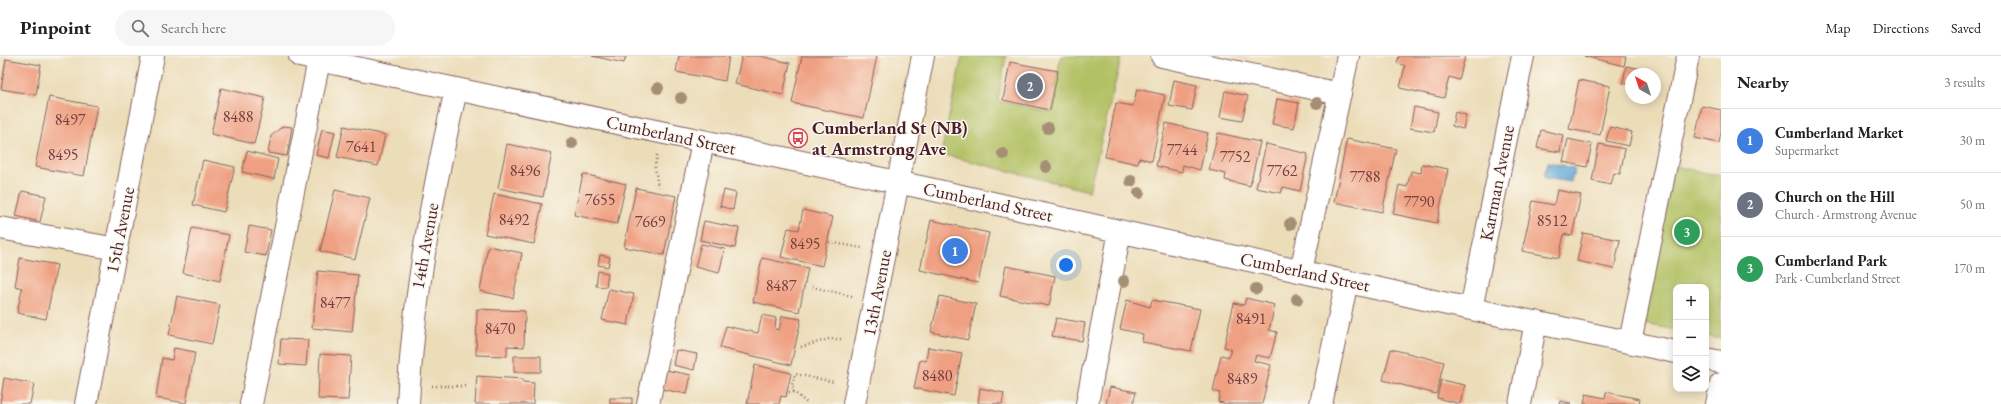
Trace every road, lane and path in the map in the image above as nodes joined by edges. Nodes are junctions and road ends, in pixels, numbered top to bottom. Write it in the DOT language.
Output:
graph roads {
  1 [pos="153,56"];
  2 [pos="923,56"];
  3 [pos="1162,56"];
  4 [pos="1348,56"];
  5 [pos="1523,56"];
  6 [pos="1688,56"];
  7 [pos="309,58"];
  8 [pos="456,90"];
  9 [pos="1340,94"];
  10 [pos="703,142"];
  11 [pos="657,154"];
  12 [pos="898,183"];
  13 [pos="658,187"];
  14 [pos="1,231"];
  15 [pos="1120,231"];
  16 [pos="828,242"];
  17 [pos="866,248"];
  18 [pos="116,250"];
  19 [pos="1301,271"];
  20 [pos="1347,281"];
  21 [pos="812,287"];
  22 [pos="857,297"];
  23 [pos="1471,309"];
  24 [pos="1536,322"];
  25 [pos="848,339"];
  26 [pos="1630,342"];
  27 [pos="801,347"];
  28 [pos="1673,351"];
  29 [pos="1709,360"];
  30 [pos="1721,362"];
  31 [pos="840,383"];
  32 [pos="1721,384"];
  33 [pos="427,386"];
  34 [pos="466,386"];
  35 [pos="789,392"];
  36 [pos="794,392"];
  37 [pos="86,404"];
  38 [pos="251,404"];
  39 [pos="408,404"];
  40 [pos="648,404"];
  41 [pos="808,404"];
  42 [pos="854,404"];
  43 [pos="1087,404"];
  44 [pos="1321,404"];
  45 [pos="1520,404"];
  46 [pos="1717,404"];
  1 -- 18 [label="street, 15th Avenue"];
  2 -- 12 [label="street, 13th Avenue"];
  3 -- 9 [label="street"];
  4 -- 9 [label="street"];
  5 -- 23 [label="street, Karrman Avenue"];
  6 -- 26 [label="street"];
  7 -- 8 [label="street, Cumberland Street"];
  7 -- 38 [label="street"];
  8 -- 10 [label="street, Cumberland Street"];
  8 -- 39 [label="street, 14th Avenue"];
  9 -- 19 [label="street"];
  10 -- 12 [label="street, Cumberland Street"];
  10 -- 40 [label="street"];
  11 -- 13 [label="path"];
  12 -- 15 [label="street, Cumberland Street"];
  12 -- 42 [label="street, 13th Avenue"];
  14 -- 18 [label="street"];
  15 -- 19 [label="street, Cumberland Street"];
  15 -- 43 [label="street"];
  16 -- 17 [label="path"];
  18 -- 37 [label="street, 15th Avenue"];
  19 -- 20 [label="street, Cumberland Street"];
  20 -- 23 [label="street, Cumberland Street"];
  20 -- 44 [label="street"];
  21 -- 22 [label="path"];
  23 -- 24 [label="street, Cumberland Street"];
  24 -- 26 [label="street, Cumberland Street"];
  24 -- 45 [label="street"];
  25 -- 27 [label="path"];
  26 -- 28 [label="street, Cumberland Street"];
  29 -- 30 [label="street"];
  31 -- 36 [label="path"];
  32 -- 46 [label="street"];
  33 -- 34 [label="path"];
  35 -- 36 [label="path"];
  36 -- 41 [label="path"];
}
